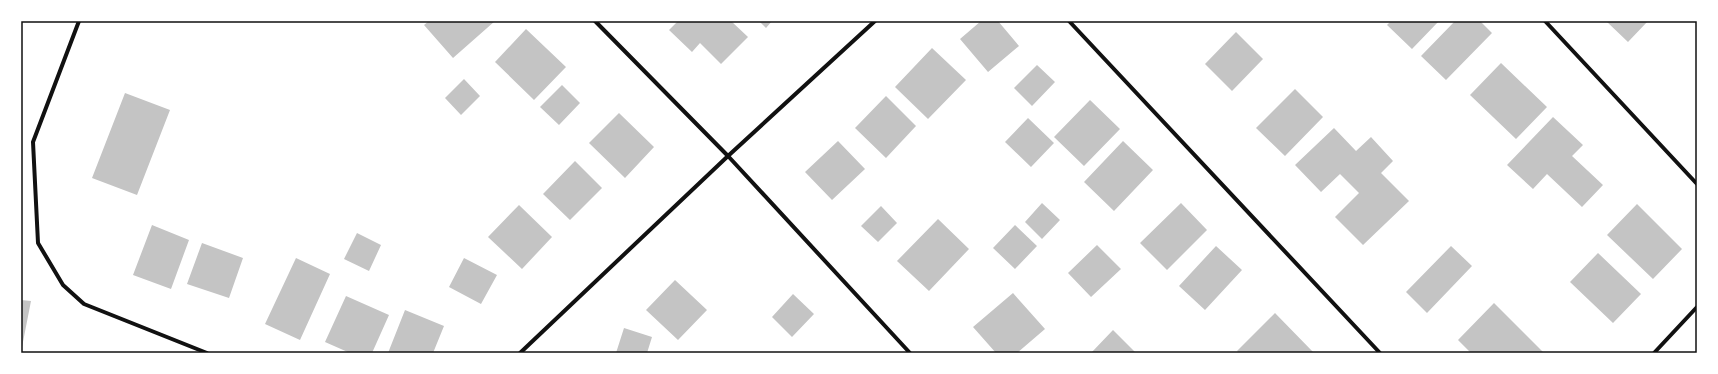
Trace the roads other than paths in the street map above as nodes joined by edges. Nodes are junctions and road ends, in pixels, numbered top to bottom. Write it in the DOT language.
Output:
graph roads {
  1 [pos="79,21"];
  2 [pos="595,21"];
  3 [pos="875,21"];
  4 [pos="1069,21"];
  5 [pos="1545,21"];
  6 [pos="728,156"];
  7 [pos="1697,184"];
  8 [pos="1697,307"];
  9 [pos="207,353"];
  10 [pos="520,353"];
  11 [pos="910,353"];
  12 [pos="1380,353"];
  13 [pos="1654,353"];
  1 -- 9 [label="street"];
  2 -- 6 [label="street"];
  3 -- 6 [label="street"];
  4 -- 12 [label="street"];
  5 -- 7 [label="street"];
  6 -- 10 [label="street"];
  6 -- 11 [label="street"];
  8 -- 13 [label="street"];
}
